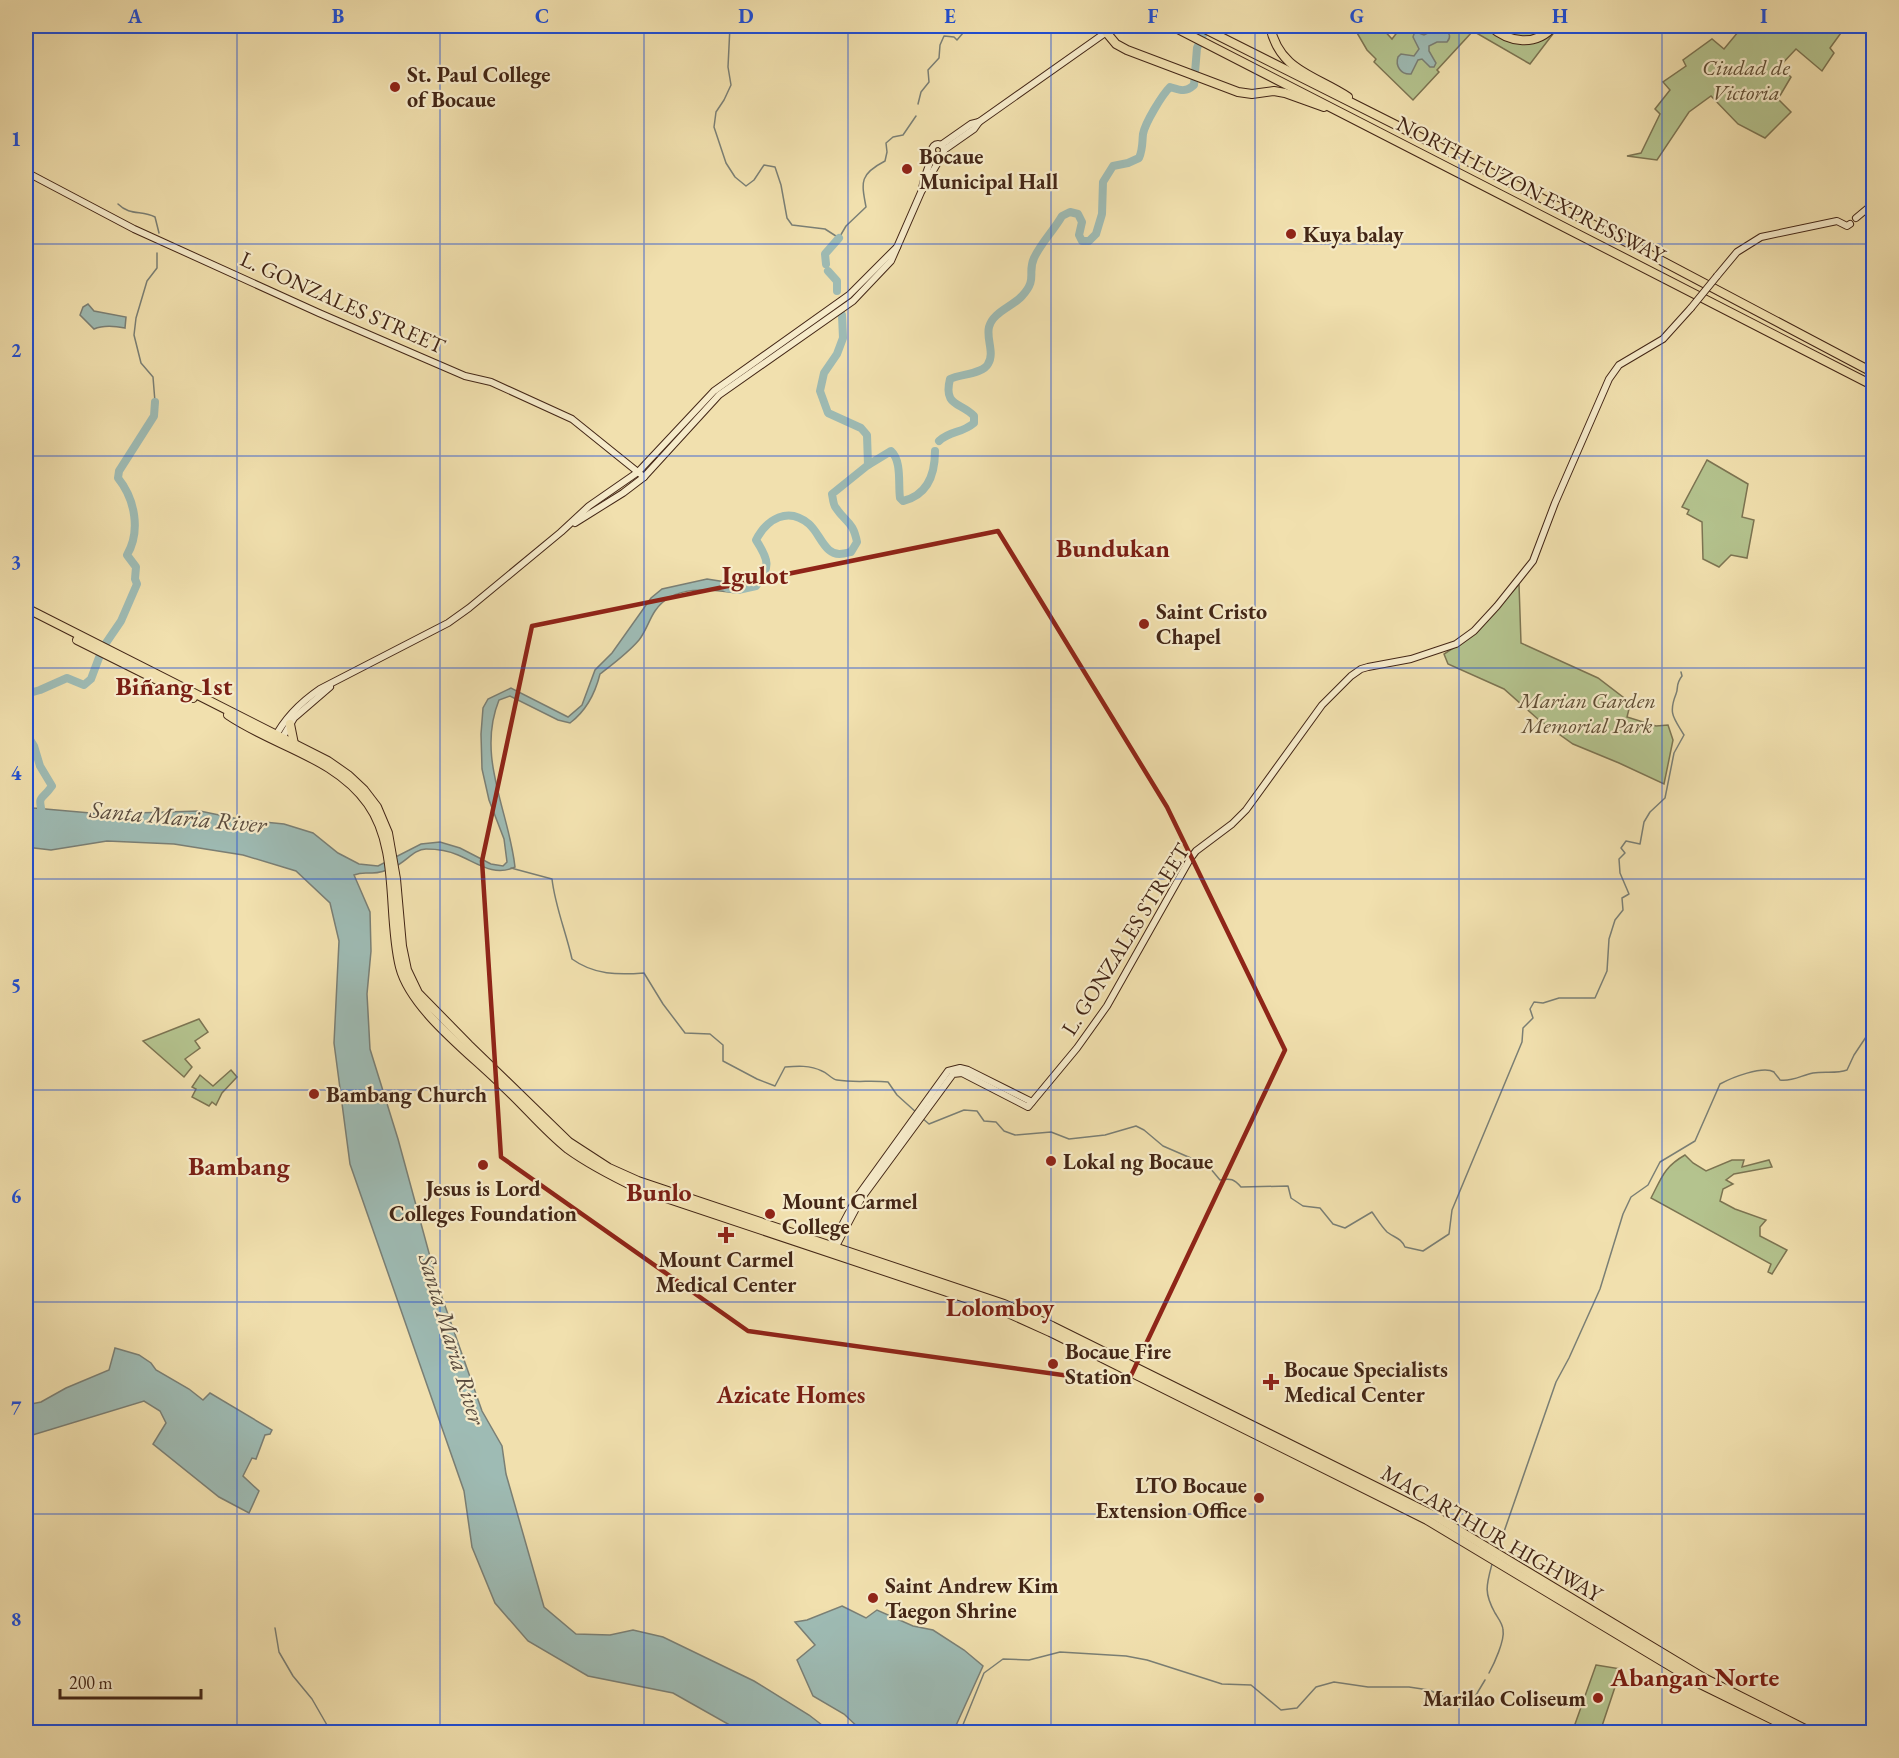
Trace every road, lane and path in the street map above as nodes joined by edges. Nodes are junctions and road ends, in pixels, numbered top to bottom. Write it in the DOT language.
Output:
graph roads {
  1 [pos="1115,26"];
  2 [pos="1172,26"];
  3 [pos="1199,26"];
  4 [pos="1270,26"];
  5 [pos="1490,26"];
  6 [pos="1514,26"];
  7 [pos="1539,26"];
  8 [pos="1554,26"];
  9 [pos="1104,29"];
  10 [pos="1377,116"];
  11 [pos="1361,122"];
  12 [pos="942,148"];
  13 [pos="935,155"];
  14 [pos="26,172"];
  15 [pos="1874,203"];
  16 [pos="1856,218"];
  17 [pos="1849,225"];
  18 [pos="1874,373"];
  19 [pos="1874,386"];
  20 [pos="641,475"];
  21 [pos="26,608"];
  22 [pos="26,613"];
  23 [pos="337,680"];
  24 [pos="290,724"];
  25 [pos="278,739"];
  26 [pos="294,744"];
  27 [pos="388,846"];
  28 [pos="832,1249"];
  29 [pos="1798,1732"];
  30 [pos="1811,1732"];
  1 -- 9 [label="street"];
  2 -- 11 [label="highway, NORTH LUZON EXPRESSWAY"];
  3 -- 10 [label="highway, NORTH LUZON EXPRESSWAY"];
  4 -- 10 [label="highway"];
  5 -- 8 [label="highway"];
  6 -- 7 [label="highway"];
  9 -- 11 [label="highway"];
  9 -- 12 [label="street"];
  10 -- 18 [label="highway, NORTH LUZON EXPRESSWAY"];
  11 -- 19 [label="highway, NORTH LUZON EXPRESSWAY"];
  12 -- 13 [label="street"];
  12 -- 13 [label="street"];
  13 -- 20 [label="street"];
  14 -- 20 [label="street, L. GONZALES STREET"];
  15 -- 16 [label="street"];
  17 -- 28 [label="street, L. GONZALES STREET, bridge"];
  20 -- 23 [label="street"];
  21 -- 25 [label="highway, MACARTHUR HIGHWAY"];
  22 -- 25 [label="highway, MACARTHUR HIGHWAY"];
  23 -- 24 [label="street"];
  23 -- 25 [label="street"];
  24 -- 25 [label="street"];
  24 -- 26 [label="highway"];
  25 -- 26 [label="highway, MACARTHUR HIGHWAY"];
  25 -- 27 [label="highway, MACARTHUR HIGHWAY"];
  26 -- 27 [label="highway, MACARTHUR HIGHWAY"];
  27 -- 28 [label="highway, MACARTHUR HIGHWAY"];
  28 -- 29 [label="highway, MACARTHUR HIGHWAY"];
  28 -- 30 [label="highway, MACARTHUR HIGHWAY"];
}
